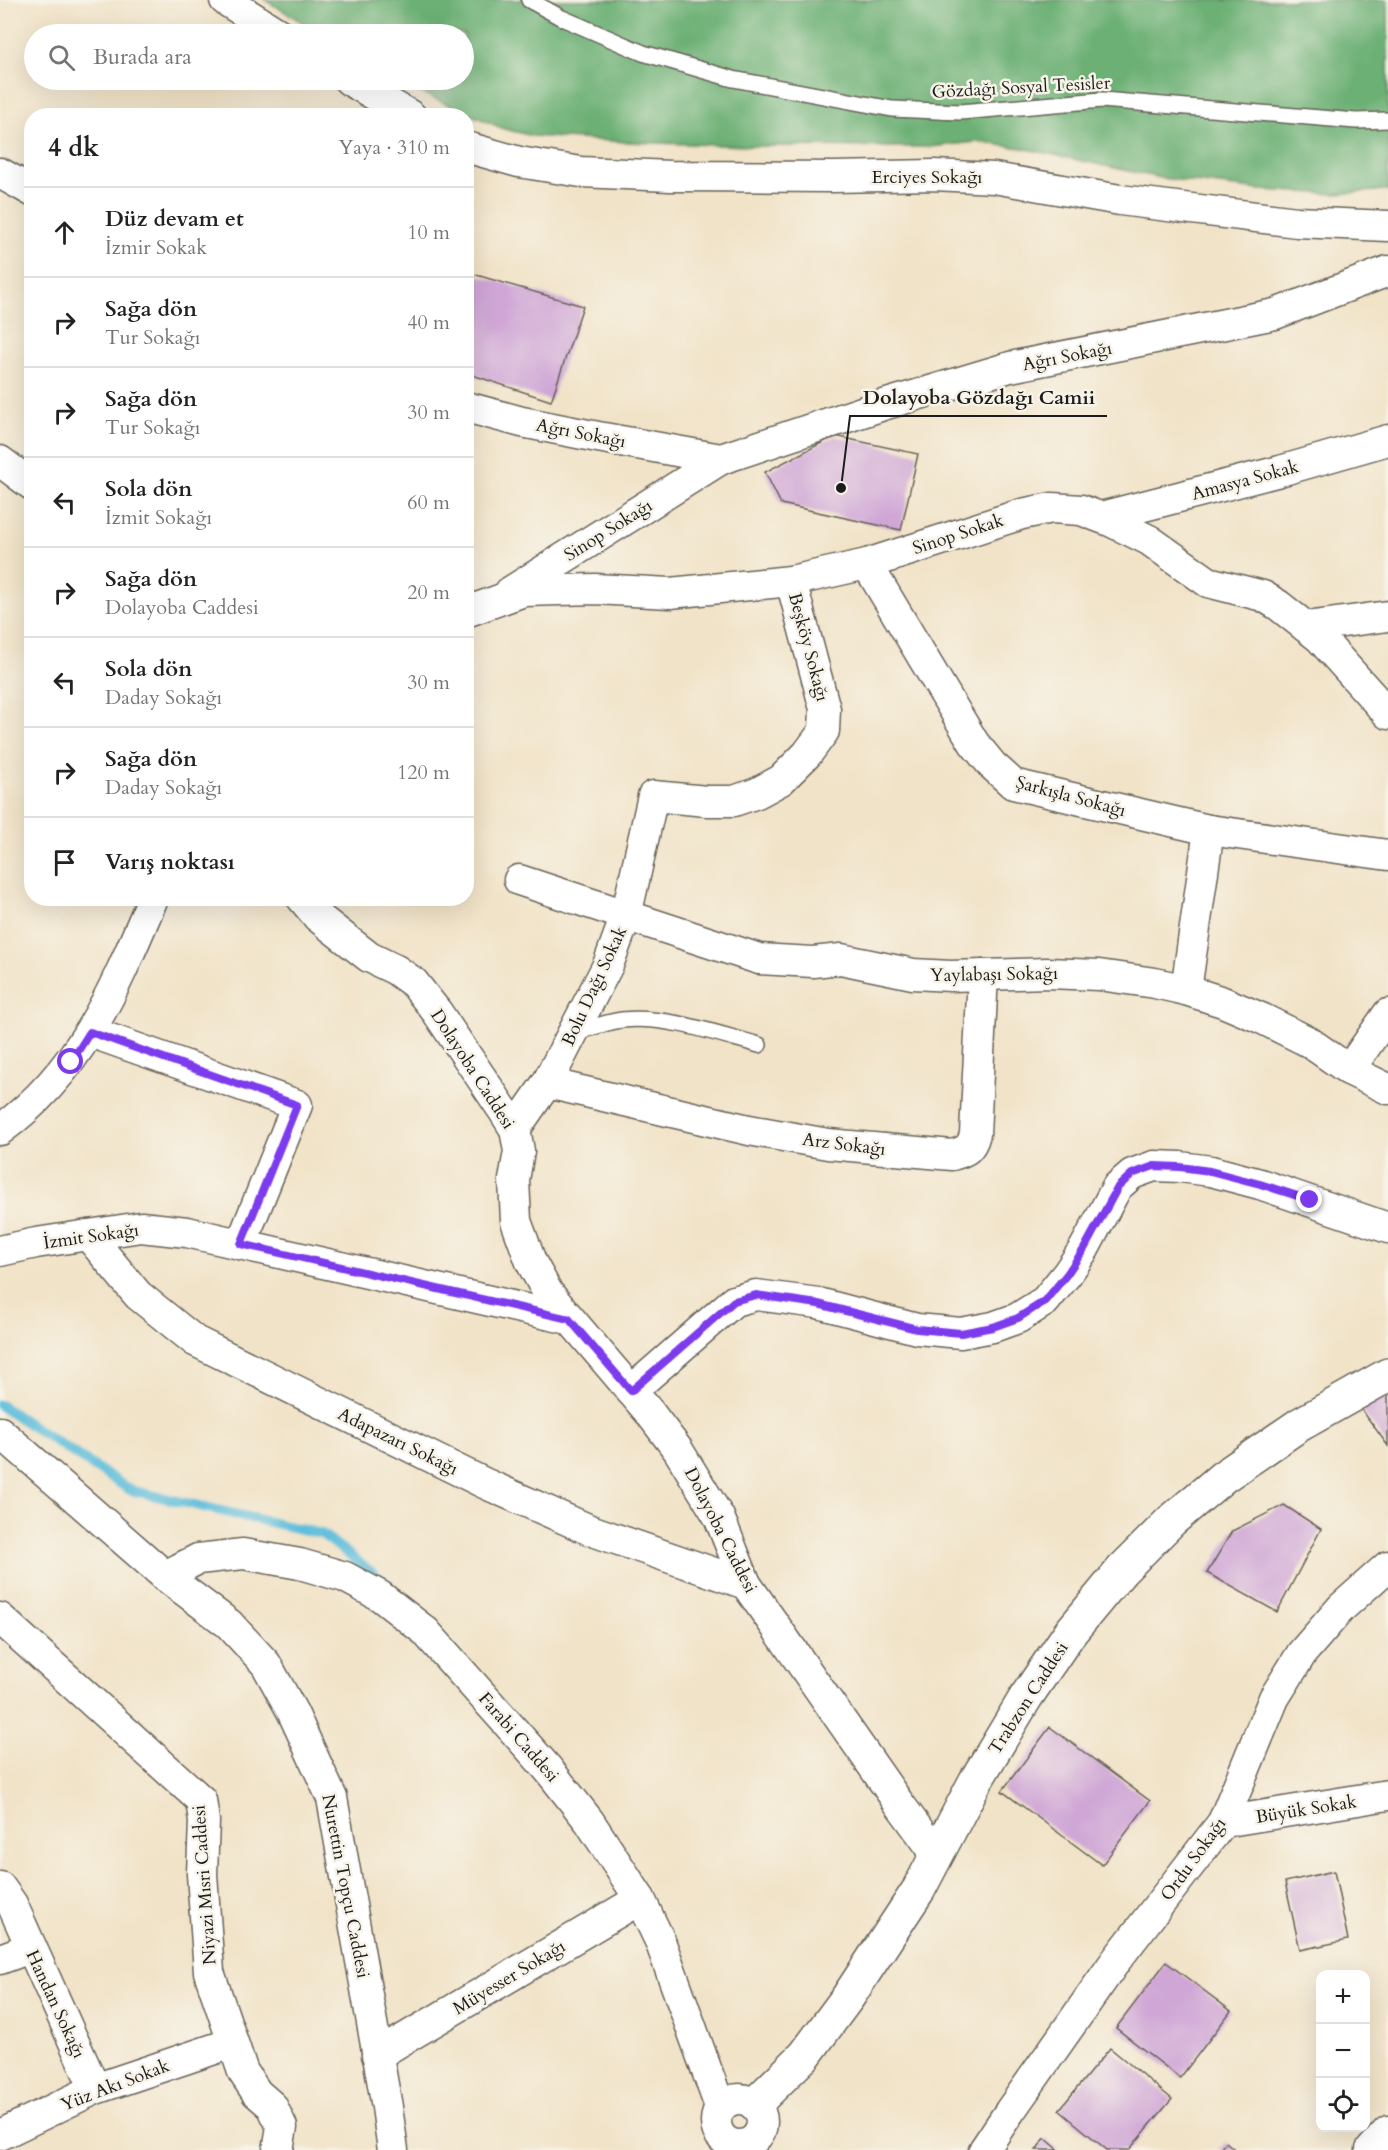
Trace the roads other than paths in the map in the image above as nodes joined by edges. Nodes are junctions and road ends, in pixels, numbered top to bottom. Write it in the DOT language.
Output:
graph roads {
  1 [pos="225,0"];
  2 [pos="529,0"];
  3 [pos="263,24"];
  4 [pos="366,90"];
  5 [pos="397,108"];
  6 [pos="1388,120"];
  7 [pos="474,149"];
  8 [pos="0,173"];
  9 [pos="24,186"];
  10 [pos="1388,226"];
  11 [pos="1388,271"];
  12 [pos="474,409"];
  13 [pos="1388,440"];
  14 [pos="721,459"];
  15 [pos="0,461"];
  16 [pos="24,480"];
  17 [pos="1101,517"];
  18 [pos="867,564"];
  19 [pos="791,581"];
  20 [pos="495,601"];
  21 [pos="474,609"];
  22 [pos="1388,616"];
  23 [pos="1306,627"];
  24 [pos="1388,714"];
  25 [pos="652,796"];
  26 [pos="1209,830"];
  27 [pos="1388,855"];
  28 [pos="519,880"];
  29 [pos="150,906"];
  30 [pos="309,906"];
  31 [pos="626,916"];
  32 [pos="983,975"];
  33 [pos="1186,990"];
  34 [pos="1388,1014"];
  35 [pos="90,1032"];
  36 [pos="573,1034"];
  37 [pos="759,1045"];
  38 [pos="1349,1071"];
  39 [pos="547,1083"];
  40 [pos="1388,1089"];
  41 [pos="515,1129"];
  42 [pos="0,1130"];
  43 [pos="1388,1228"];
  44 [pos="88,1235"];
  45 [pos="241,1244"];
  46 [pos="0,1251"];
  47 [pos="569,1319"];
  48 [pos="1388,1375"];
  49 [pos="631,1391"];
  50 [pos="0,1432"];
  51 [pos="1388,1566"];
  52 [pos="165,1576"];
  53 [pos="746,1584"];
  54 [pos="0,1618"];
  55 [pos="1388,1795"];
  56 [pos="1223,1822"];
  57 [pos="937,1855"];
  58 [pos="0,1887"];
  59 [pos="640,1899"];
  60 [pos="30,1948"];
  61 [pos="0,1959"];
  62 [pos="232,2043"];
  63 [pos="377,2055"];
  64 [pos="95,2089"];
  65 [pos="755,2104"];
  66 [pos="720,2107"];
  67 [pos="1388,2131"];
  68 [pos="0,2135"];
  69 [pos="733,2147"];
  70 [pos="278,2150"];
  71 [pos="393,2150"];
  72 [pos="984,2150"];
  73 [pos="1371,2150"];
  1 -- 3 [label="street"];
  2 -- 6 [label="lane, Gözdağı Sosyal Tesisler"];
  4 -- 5 [label="street"];
  7 -- 10 [label="street, Erciyes Sokağı"];
  8 -- 9 [label="street"];
  11 -- 14 [label="street, Ağrı Sokağı"];
  12 -- 14 [label="street, Ağrı Sokağı"];
  13 -- 17 [label="street, Amasya Sokak"];
  14 -- 20 [label="street, Sinop Sokağı"];
  15 -- 16 [label="street"];
  17 -- 18 [label="street, Sinop Sokak"];
  17 -- 23 [label="street, Sinop Sokak"];
  18 -- 19 [label="street, Sinop Sokak"];
  18 -- 26 [label="street, Şarkışla Sokağı"];
  19 -- 20 [label="street, Sinop Sokak"];
  19 -- 25 [label="street, Beşköy Sokağı"];
  20 -- 21 [label="street, Sinop Sokak"];
  22 -- 23 [label="street"];
  23 -- 24 [label="street, Sinop Sokak"];
  25 -- 31 [label="street, Bolu Dağı Sokak"];
  26 -- 27 [label="street, Şarkışla Sokağı"];
  26 -- 33 [label="street"];
  28 -- 31 [label="street, Yaylabaşı Sokağı"];
  29 -- 35 [label="street"];
  30 -- 41 [label="street, Dolayoba Caddesi"];
  31 -- 32 [label="street, Yaylabaşı Sokağı"];
  31 -- 36 [label="street, Bolu Dağı Sokak"];
  32 -- 33 [label="street, Yaylabaşı Sokağı"];
  32 -- 39 [label="street, Arz Sokağı"];
  33 -- 38 [label="street, Yaylabaşı Sokağı"];
  34 -- 38 [label="street"];
  35 -- 42 [label="street"];
  35 -- 45 [label="street"];
  36 -- 37 [label="lane"];
  36 -- 39 [label="street, Bolu Dağı Sokak"];
  38 -- 40 [label="street, Yaylabaşı Sokağı"];
  39 -- 41 [label="street, Bolu Dağı Sokak"];
  41 -- 47 [label="street, Dolayoba Caddesi"];
  43 -- 49 [label="street"];
  44 -- 45 [label="street, İzmit Sokağı"];
  44 -- 46 [label="street, İzmit Sokağı"];
  44 -- 53 [label="street, Adapazarı Sokağı"];
  45 -- 47 [label="street, İzmit Sokağı"];
  47 -- 49 [label="street, Dolayoba Caddesi"];
  48 -- 57 [label="street, Trabzon Caddesi"];
  49 -- 53 [label="street, Dolayoba Caddesi"];
  50 -- 52 [label="street, Nurettin Topçu Caddesi"];
  51 -- 56 [label="street, Ordu Sokağı"];
  52 -- 59 [label="street, Farabi Caddesi"];
  52 -- 63 [label="street, Nurettin Topçu Caddesi"];
  53 -- 57 [label="street, Dolayoba Caddesi"];
  54 -- 62 [label="street, Niyazi Mısri Caddesi"];
  55 -- 56 [label="street, Büyük Sokak"];
  56 -- 72 [label="street, Ordu Sokağı"];
  57 -- 65 [label="street, Trabzon Caddesi"];
  58 -- 60 [label="street, Handan Sokağı"];
  59 -- 63 [label="street, Müyesser Sokağı"];
  59 -- 66 [label="street, Farabi Caddesi"];
  60 -- 61 [label="street"];
  60 -- 64 [label="street, Handan Sokağı"];
  62 -- 64 [label="street, Yüz Akı Sokak"];
  62 -- 70 [label="street, Niyazi Mısri Caddesi"];
  63 -- 71 [label="street, Nurettin Topçu Caddesi"];
  64 -- 68 [label="street, Yüz Akı Sokak"];
  65 -- 66 [label="street"];
  65 -- 69 [label="street"];
  66 -- 69 [label="street"];
  67 -- 73 [label="street"];
}
